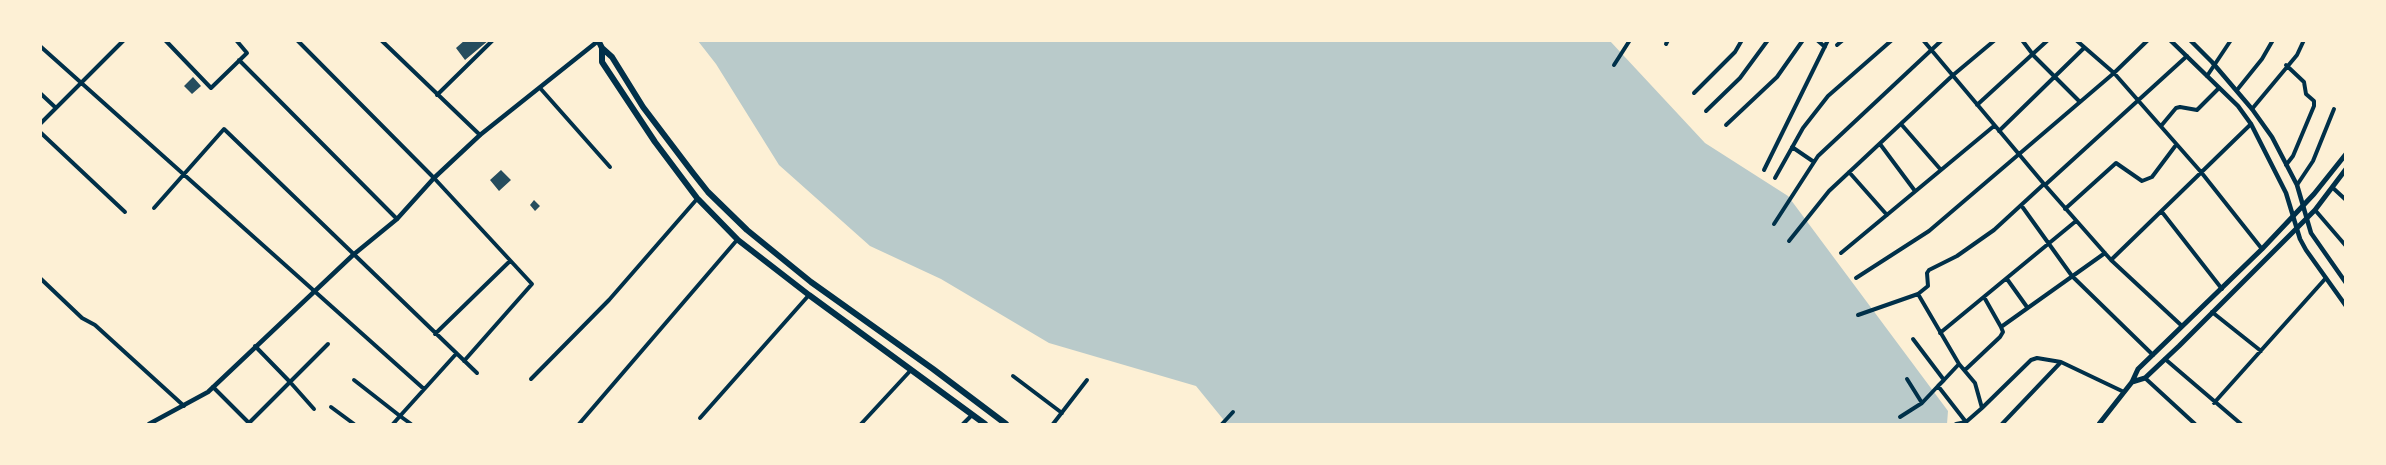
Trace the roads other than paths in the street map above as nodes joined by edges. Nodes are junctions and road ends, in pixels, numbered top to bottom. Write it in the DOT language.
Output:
graph roads {
  1 [pos="124,40"];
  2 [pos="165,40"];
  3 [pos="236,40"];
  4 [pos="297,40"];
  5 [pos="381,40"];
  6 [pos="493,40"];
  7 [pos="1630,40"];
  8 [pos="1742,40"];
  9 [pos="1768,40"];
  10 [pos="1803,40"];
  11 [pos="1817,40"];
  12 [pos="1828,40"];
  13 [pos="1843,40"];
  14 [pos="1892,40"];
  15 [pos="1923,40"];
  16 [pos="1942,40"];
  17 [pos="1995,40"];
  18 [pos="2022,40"];
  19 [pos="2048,40"];
  20 [pos="2076,40"];
  21 [pos="2148,40"];
  22 [pos="2170,40"];
  23 [pos="2190,40"];
  24 [pos="2231,40"];
  25 [pos="2273,40"];
  26 [pos="2304,40"];
  27 [pos="599,43"];
  28 [pos="1837,45"];
  29 [pos="40,46"];
  30 [pos="1825,47"];
  31 [pos="2084,48"];
  32 [pos="1931,50"];
  33 [pos="2034,56"];
  34 [pos="2187,56"];
  35 [pos="239,60"];
  36 [pos="2214,64"];
  37 [pos="1614,65"];
  38 [pos="2286,65"];
  39 [pos="2114,73"];
  40 [pos="1952,76"];
  41 [pos="2207,76"];
  42 [pos="2055,77"];
  43 [pos="80,83"];
  44 [pos="540,88"];
  45 [pos="2219,88"];
  46 [pos="2236,90"];
  47 [pos="40,93"];
  48 [pos="1694,93"];
  49 [pos="437,95"];
  50 [pos="2079,101"];
  51 [pos="2139,102"];
  52 [pos="1977,105"];
  53 [pos="56,108"];
  54 [pos="2252,109"];
  55 [pos="2334,109"];
  56 [pos="1706,111"];
  57 [pos="40,124"];
  58 [pos="1901,124"];
  59 [pos="2251,124"];
  60 [pos="1726,125"];
  61 [pos="1994,126"];
  62 [pos="2161,126"];
  63 [pos="1999,131"];
  64 [pos="40,132"];
  65 [pos="480,135"];
  66 [pos="1880,143"];
  67 [pos="2176,145"];
  68 [pos="1792,147"];
  69 [pos="2346,154"];
  70 [pos="2019,155"];
  71 [pos="1814,162"];
  72 [pos="2286,165"];
  73 [pos="610,167"];
  74 [pos="2346,169"];
  75 [pos="1764,170"];
  76 [pos="1941,170"];
  77 [pos="1849,172"];
  78 [pos="2200,172"];
  79 [pos="182,175"];
  80 [pos="434,178"];
  81 [pos="1775,178"];
  82 [pos="2044,184"];
  83 [pos="2297,185"];
  84 [pos="2333,188"];
  85 [pos="1916,191"];
  86 [pos="698,198"];
  87 [pos="2346,200"];
  88 [pos="2021,205"];
  89 [pos="2302,207"];
  90 [pos="154,208"];
  91 [pos="2065,209"];
  92 [pos="2315,210"];
  93 [pos="125,212"];
  94 [pos="2162,212"];
  95 [pos="1887,215"];
  96 [pos="2294,217"];
  97 [pos="397,219"];
  98 [pos="2306,219"];
  99 [pos="2076,221"];
  100 [pos="1774,224"];
  101 [pos="2296,228"];
  102 [pos="738,240"];
  103 [pos="1790,241"];
  104 [pos="2049,244"];
  105 [pos="2346,246"];
  106 [pos="2262,249"];
  107 [pos="2105,253"];
  108 [pos="1841,254"];
  109 [pos="353,255"];
  110 [pos="2111,260"];
  111 [pos="510,261"];
  112 [pos="2072,276"];
  113 [pos="40,278"];
  114 [pos="1856,278"];
  115 [pos="2006,279"];
  116 [pos="2325,279"];
  117 [pos="2346,283"];
  118 [pos="2222,289"];
  119 [pos="316,291"];
  120 [pos="1918,294"];
  121 [pos="809,295"];
  122 [pos="1984,297"];
  123 [pos="2346,306"];
  124 [pos="2027,308"];
  125 [pos="2212,312"];
  126 [pos="1858,315"];
  127 [pos="2001,327"];
  128 [pos="2182,327"];
  129 [pos="1940,333"];
  130 [pos="435,334"];
  131 [pos="1913,339"];
  132 [pos="328,344"];
  133 [pos="255,346"];
  134 [pos="2261,351"];
  135 [pos="456,354"];
  136 [pos="2153,355"];
  137 [pos="2165,359"];
  138 [pos="464,361"];
  139 [pos="2061,362"];
  140 [pos="1959,364"];
  141 [pos="911,370"];
  142 [pos="1965,370"];
  143 [pos="477,373"];
  144 [pos="1013,376"];
  145 [pos="2145,378"];
  146 [pos="531,379"];
  147 [pos="1906,379"];
  148 [pos="354,380"];
  149 [pos="1087,380"];
  150 [pos="1944,380"];
  151 [pos="290,382"];
  152 [pos="2132,382"];
  153 [pos="1938,386"];
  154 [pos="213,387"];
  155 [pos="424,389"];
  156 [pos="2124,392"];
  157 [pos="1922,403"];
  158 [pos="2214,403"];
  159 [pos="184,406"];
  160 [pos="331,407"];
  161 [pos="1983,408"];
  162 [pos="314,409"];
  163 [pos="1233,412"];
  164 [pos="1062,413"];
  165 [pos="972,415"];
  166 [pos="400,416"];
  167 [pos="1900,417"];
  168 [pos="700,418"];
  169 [pos="1966,422"];
  170 [pos="149,424"];
  171 [pos="250,424"];
  172 [pos="354,424"];
  173 [pos="393,424"];
  174 [pos="411,424"];
  175 [pos="579,424"];
  176 [pos="861,424"];
  177 [pos="963,424"];
  178 [pos="985,424"];
  179 [pos="1006,424"];
  180 [pos="1053,424"];
  181 [pos="1222,424"];
  182 [pos="1956,424"];
  183 [pos="2002,424"];
  184 [pos="2099,424"];
  185 [pos="2195,424"];
  186 [pos="2241,424"];
  1 -- 43 [label="street"];
  2 -- 35 [label="street"];
  3 -- 35 [label="street"];
  4 -- 80 [label="street"];
  5 -- 49 [label="street"];
  6 -- 49 [label="street"];
  7 -- 37 [label="street"];
  8 -- 48 [label="street"];
  9 -- 56 [label="street"];
  10 -- 60 [label="street"];
  11 -- 30 [label="street"];
  12 -- 30 [label="street"];
  13 -- 28 [label="street"];
  14 -- 68 [label="street"];
  15 -- 32 [label="street"];
  16 -- 32 [label="street"];
  17 -- 40 [label="street"];
  18 -- 33 [label="street"];
  19 -- 33 [label="street"];
  20 -- 31 [label="street"];
  21 -- 39 [label="street"];
  22 -- 34 [label="street"];
  23 -- 36 [label="street"];
  24 -- 36 [label="street"];
  25 -- 46 [label="street"];
  26 -- 38 [label="street"];
  27 -- 44 [label="street"];
  27 -- 86 [label="main road"];
  27 -- 179 [label="main road"];
  29 -- 43 [label="street"];
  30 -- 75 [label="street"];
  31 -- 39 [label="street"];
  31 -- 42 [label="street"];
  32 -- 40 [label="street"];
  32 -- 71 [label="street"];
  33 -- 42 [label="street"];
  33 -- 52 [label="street"];
  34 -- 41 [label="street"];
  34 -- 51 [label="street"];
  35 -- 97 [label="street"];
  36 -- 41 [label="street"];
  36 -- 46 [label="street"];
  38 -- 54 [label="street"];
  38 -- 72 [label="street"];
  39 -- 50 [label="street"];
  39 -- 51 [label="street"];
  40 -- 52 [label="street"];
  40 -- 58 [label="street"];
  41 -- 45 [label="street"];
  42 -- 50 [label="street"];
  42 -- 63 [label="street"];
  43 -- 53 [label="street"];
  43 -- 79 [label="street"];
  44 -- 65 [label="street"];
  44 -- 73 [label="street"];
  45 -- 59 [label="street"];
  45 -- 62 [label="street"];
  46 -- 54 [label="street"];
  47 -- 53 [label="street"];
  49 -- 65 [label="street"];
  50 -- 70 [label="street"];
  51 -- 62 [label="street"];
  51 -- 82 [label="street"];
  52 -- 61 [label="street"];
  53 -- 57 [label="street"];
  54 -- 72 [label="street"];
  55 -- 83 [label="street"];
  58 -- 66 [label="street"];
  58 -- 76 [label="street"];
  59 -- 78 [label="street"];
  59 -- 96 [label="street"];
  61 -- 63 [label="street"];
  61 -- 76 [label="street"];
  62 -- 67 [label="street"];
  63 -- 70 [label="street"];
  64 -- 93 [label="street"];
  65 -- 80 [label="street"];
  66 -- 77 [label="street"];
  66 -- 85 [label="street"];
  67 -- 78 [label="street"];
  67 -- 91 [label="street"];
  68 -- 71 [label="street"];
  68 -- 81 [label="street"];
  69 -- 89 [label="main road"];
  70 -- 82 [label="street"];
  70 -- 114 [label="street"];
  71 -- 100 [label="street"];
  72 -- 83 [label="street"];
  74 -- 84 [label="main road"];
  76 -- 85 [label="street"];
  77 -- 95 [label="street"];
  77 -- 103 [label="street"];
  78 -- 94 [label="street"];
  78 -- 106 [label="street"];
  79 -- 90 [label="street"];
  79 -- 109 [label="street"];
  79 -- 119 [label="street"];
  80 -- 97 [label="street"];
  80 -- 111 [label="street"];
  82 -- 88 [label="street"];
  82 -- 91 [label="street"];
  83 -- 89 [label="street"];
  84 -- 87 [label="street"];
  84 -- 92 [label="main road"];
  85 -- 95 [label="street"];
  86 -- 102 [label="main road"];
  86 -- 146 [label="street"];
  88 -- 104 [label="street"];
  88 -- 120 [label="street"];
  89 -- 96 [label="main road"];
  89 -- 98 [label="street"];
  91 -- 99 [label="street"];
  92 -- 98 [label="main road"];
  92 -- 105 [label="street"];
  94 -- 110 [label="street"];
  94 -- 118 [label="street"];
  95 -- 108 [label="street"];
  96 -- 101 [label="street"];
  96 -- 106 [label="main road"];
  97 -- 109 [label="street"];
  98 -- 101 [label="main road"];
  98 -- 117 [label="street"];
  99 -- 104 [label="street"];
  99 -- 107 [label="street"];
  101 -- 116 [label="street"];
  101 -- 125 [label="main road"];
  102 -- 121 [label="main road"];
  102 -- 175 [label="street"];
  104 -- 112 [label="street"];
  104 -- 115 [label="street"];
  106 -- 118 [label="main road"];
  107 -- 110 [label="street"];
  107 -- 112 [label="street"];
  109 -- 119 [label="street"];
  109 -- 130 [label="street"];
  110 -- 128 [label="street"];
  111 -- 130 [label="street"];
  111 -- 138 [label="street"];
  112 -- 124 [label="street"];
  112 -- 136 [label="street"];
  113 -- 159 [label="street"];
  115 -- 122 [label="street"];
  115 -- 124 [label="street"];
  116 -- 123 [label="street"];
  116 -- 134 [label="street"];
  118 -- 128 [label="main road"];
  119 -- 133 [label="street"];
  119 -- 155 [label="street"];
  120 -- 126 [label="street"];
  120 -- 129 [label="street"];
  121 -- 141 [label="main road"];
  121 -- 168 [label="street"];
  122 -- 127 [label="street"];
  122 -- 129 [label="street"];
  124 -- 127 [label="street"];
  125 -- 134 [label="street"];
  125 -- 137 [label="main road"];
  127 -- 142 [label="street"];
  128 -- 136 [label="main road"];
  129 -- 140 [label="street"];
  130 -- 135 [label="street"];
  131 -- 150 [label="street"];
  132 -- 151 [label="street"];
  133 -- 151 [label="street"];
  133 -- 154 [label="street"];
  134 -- 158 [label="street"];
  135 -- 138 [label="street"];
  135 -- 155 [label="street"];
  136 -- 152 [label="main road"];
  137 -- 145 [label="main road"];
  137 -- 158 [label="street"];
  138 -- 143 [label="street"];
  139 -- 156 [label="street"];
  139 -- 161 [label="street"];
  139 -- 183 [label="street"];
  140 -- 142 [label="street"];
  140 -- 150 [label="street"];
  141 -- 165 [label="main road"];
  141 -- 176 [label="street"];
  142 -- 161 [label="street"];
  144 -- 164 [label="street"];
  145 -- 152 [label="main road"];
  145 -- 185 [label="street"];
  147 -- 157 [label="street"];
  148 -- 166 [label="street"];
  149 -- 164 [label="street"];
  150 -- 153 [label="street"];
  151 -- 162 [label="street"];
  151 -- 171 [label="street"];
  152 -- 156 [label="main road"];
  153 -- 157 [label="street"];
  153 -- 169 [label="street"];
  154 -- 159 [label="street"];
  154 -- 171 [label="street"];
  155 -- 166 [label="street"];
  156 -- 184 [label="main road"];
  157 -- 167 [label="street"];
  158 -- 186 [label="street"];
  159 -- 170 [label="street"];
  160 -- 172 [label="street"];
  161 -- 169 [label="street"];
  163 -- 181 [label="street"];
  164 -- 180 [label="street"];
  165 -- 177 [label="street"];
  165 -- 178 [label="main road"];
  166 -- 173 [label="street"];
  166 -- 174 [label="street"];
  169 -- 182 [label="street"];
}
